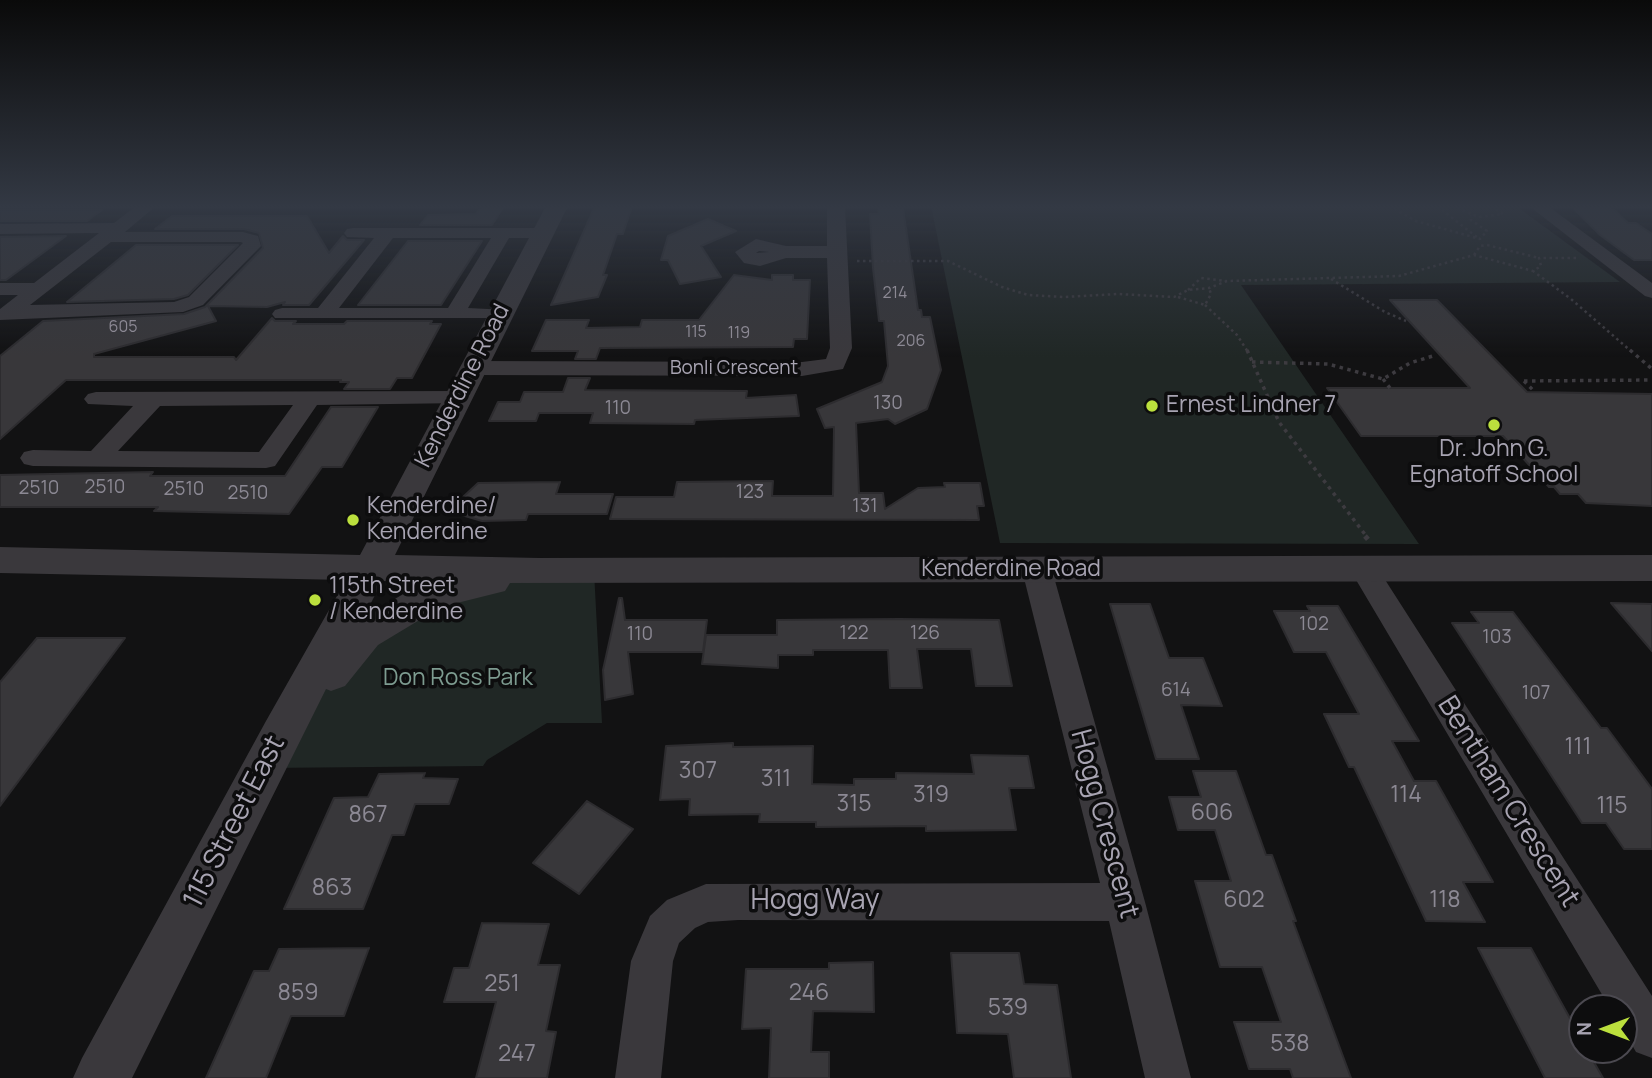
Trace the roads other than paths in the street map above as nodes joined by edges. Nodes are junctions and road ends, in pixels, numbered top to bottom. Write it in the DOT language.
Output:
graph roads {
  1 [pos="82,256"];
  2 [pos="242,256"];
  3 [pos="370,256"];
  4 [pos="489,256"];
  5 [pos="531,256"];
  6 [pos="837,256"];
  7 [pos="1607,256"];
  8 [pos="1649,287"];
  9 [pos="0,289"];
  10 [pos="40,289"];
  11 [pos="282,314"];
  12 [pos="324,314"];
  13 [pos="454,314"];
  14 [pos="501,314"];
  15 [pos="5,315"];
  16 [pos="473,368"];
  17 [pos="457,398"];
  18 [pos="153,399"];
  19 [pos="310,399"];
  20 [pos="96,400"];
  21 [pos="33,458"];
  22 [pos="97,459"];
  23 [pos="0,560"];
  24 [pos="371,567"];
  25 [pos="1377,568"];
  26 [pos="1652,568"];
  27 [pos="539,570"];
  28 [pos="1037,570"];
  29 [pos="281,734"];
  30 [pos="1125,901"];
  31 [pos="1652,1037"];
  32 [pos="102,1078"];
  33 [pos="638,1078"];
  34 [pos="1168,1078"];
  1 -- 10 [label="street"];
  2 -- 15 [label="street"];
  3 -- 12 [label="street"];
  4 -- 13 [label="street"];
  5 -- 14 [label="street, Kenderdine Road"];
  6 -- 16 [label="street, Bonli Crescent"];
  7 -- 8 [label="street"];
  9 -- 10 [label="street"];
  10 -- 15 [label="street"];
  11 -- 12 [label="street"];
  12 -- 13 [label="street"];
  13 -- 14 [label="street"];
  14 -- 16 [label="street, Kenderdine Road"];
  16 -- 17 [label="street, Kenderdine Road"];
  17 -- 19 [label="street"];
  17 -- 24 [label="street, Kenderdine Road"];
  18 -- 19 [label="street"];
  18 -- 20 [label="street"];
  18 -- 22 [label="street"];
  19 -- 22 [label="street"];
  21 -- 22 [label="street"];
  23 -- 24 [label="street, Kenderdine Road"];
  24 -- 27 [label="street, Kenderdine Road"];
  24 -- 29 [label="street, 115 Street East"];
  25 -- 26 [label="street, Kenderdine Road"];
  25 -- 28 [label="street, Kenderdine Road"];
  25 -- 31 [label="street, Bentham Crescent"];
  27 -- 28 [label="street, Kenderdine Road"];
  27 -- 29 [label="street"];
  28 -- 30 [label="street, Hogg Crescent"];
  29 -- 32 [label="street, 115 Street East"];
  30 -- 33 [label="street, Hogg Way"];
  30 -- 34 [label="street, Hogg Crescent"];
}
